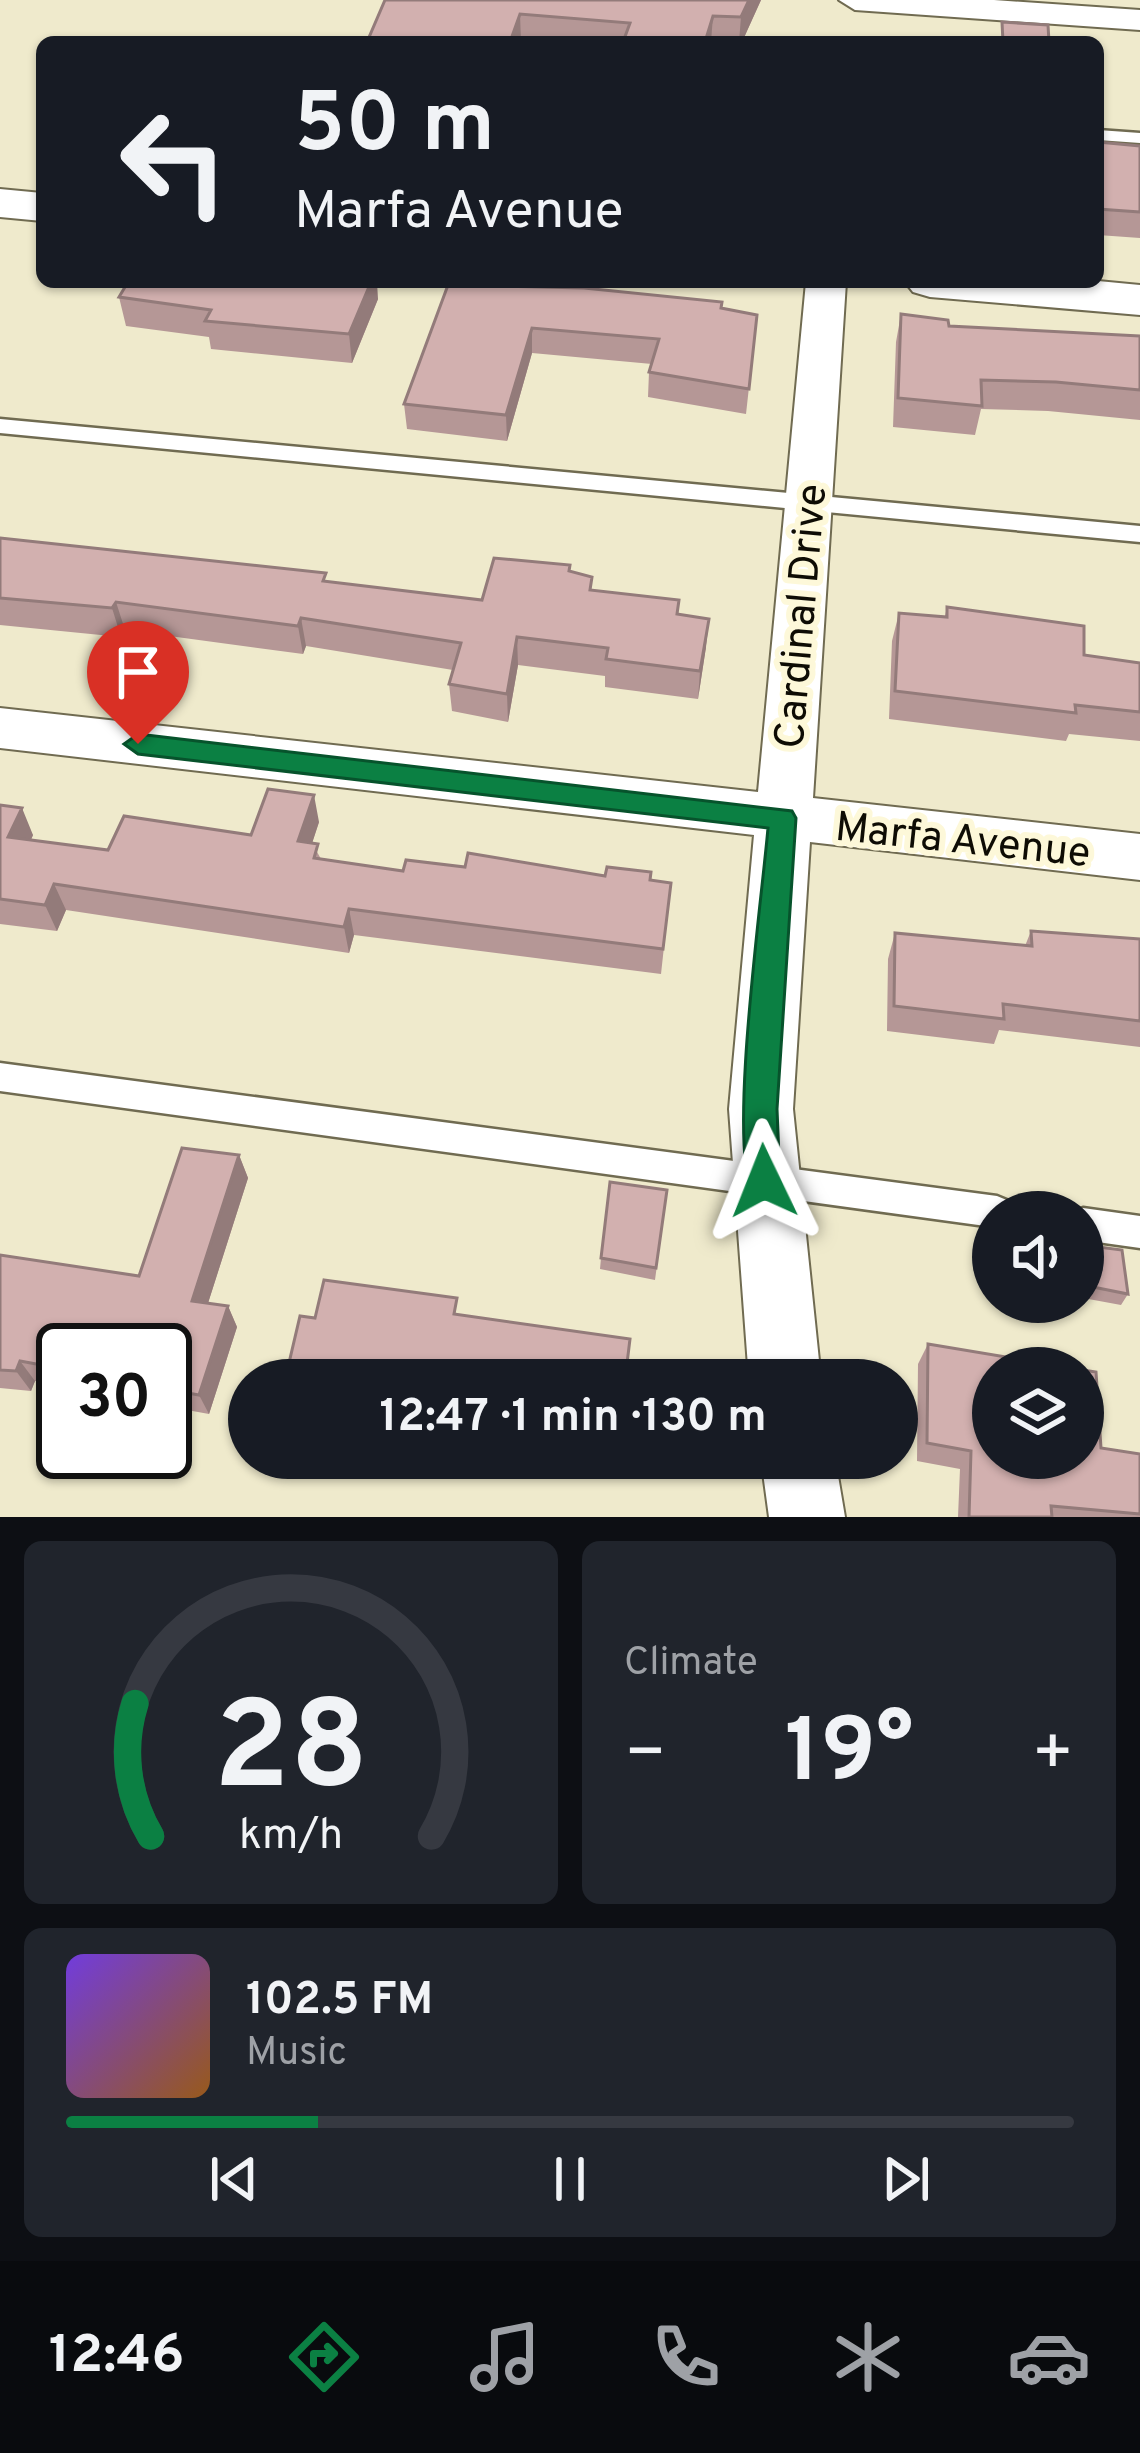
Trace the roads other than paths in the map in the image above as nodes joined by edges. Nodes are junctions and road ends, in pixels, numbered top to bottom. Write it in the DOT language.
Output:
graph roads {
  1 [pos="853,0"];
  2 [pos="1140,20"];
  3 [pos="848,36"];
  4 [pos="1104,135"];
  5 [pos="1140,138"];
  6 [pos="0,203"];
  7 [pos="36,206"];
  8 [pos="826,288"];
  9 [pos="1000,288"];
  10 [pos="1140,300"];
  11 [pos="0,426"];
  12 [pos="809,505"];
  13 [pos="1140,534"];
  14 [pos="0,728"];
  15 [pos="782,818"];
  16 [pos="1140,857"];
  17 [pos="0,1077"];
  18 [pos="764,1181"];
  19 [pos="972,1209"];
  20 [pos="1104,1227"];
  21 [pos="1140,1232"];
  22 [pos="783,1359"];
  23 [pos="801,1479"];
  24 [pos="807,1517"];
  1 -- 2 [label="street"];
  1 -- 3 [label="street"];
  4 -- 5 [label="lane"];
  6 -- 7 [label="street"];
  8 -- 12 [label="street, Cardinal Drive"];
  9 -- 10 [label="street"];
  11 -- 12 [label="lane"];
  12 -- 13 [label="lane"];
  12 -- 15 [label="street, Cardinal Drive"];
  14 -- 15 [label="street, Marfa Avenue"];
  15 -- 16 [label="street, Marfa Avenue"];
  15 -- 18 [label="street, Cardinal Drive"];
  17 -- 18 [label="lane"];
  18 -- 19 [label="lane"];
  18 -- 22 [label="street, Cardinal Drive"];
  20 -- 21 [label="lane"];
  23 -- 24 [label="street"];
}
